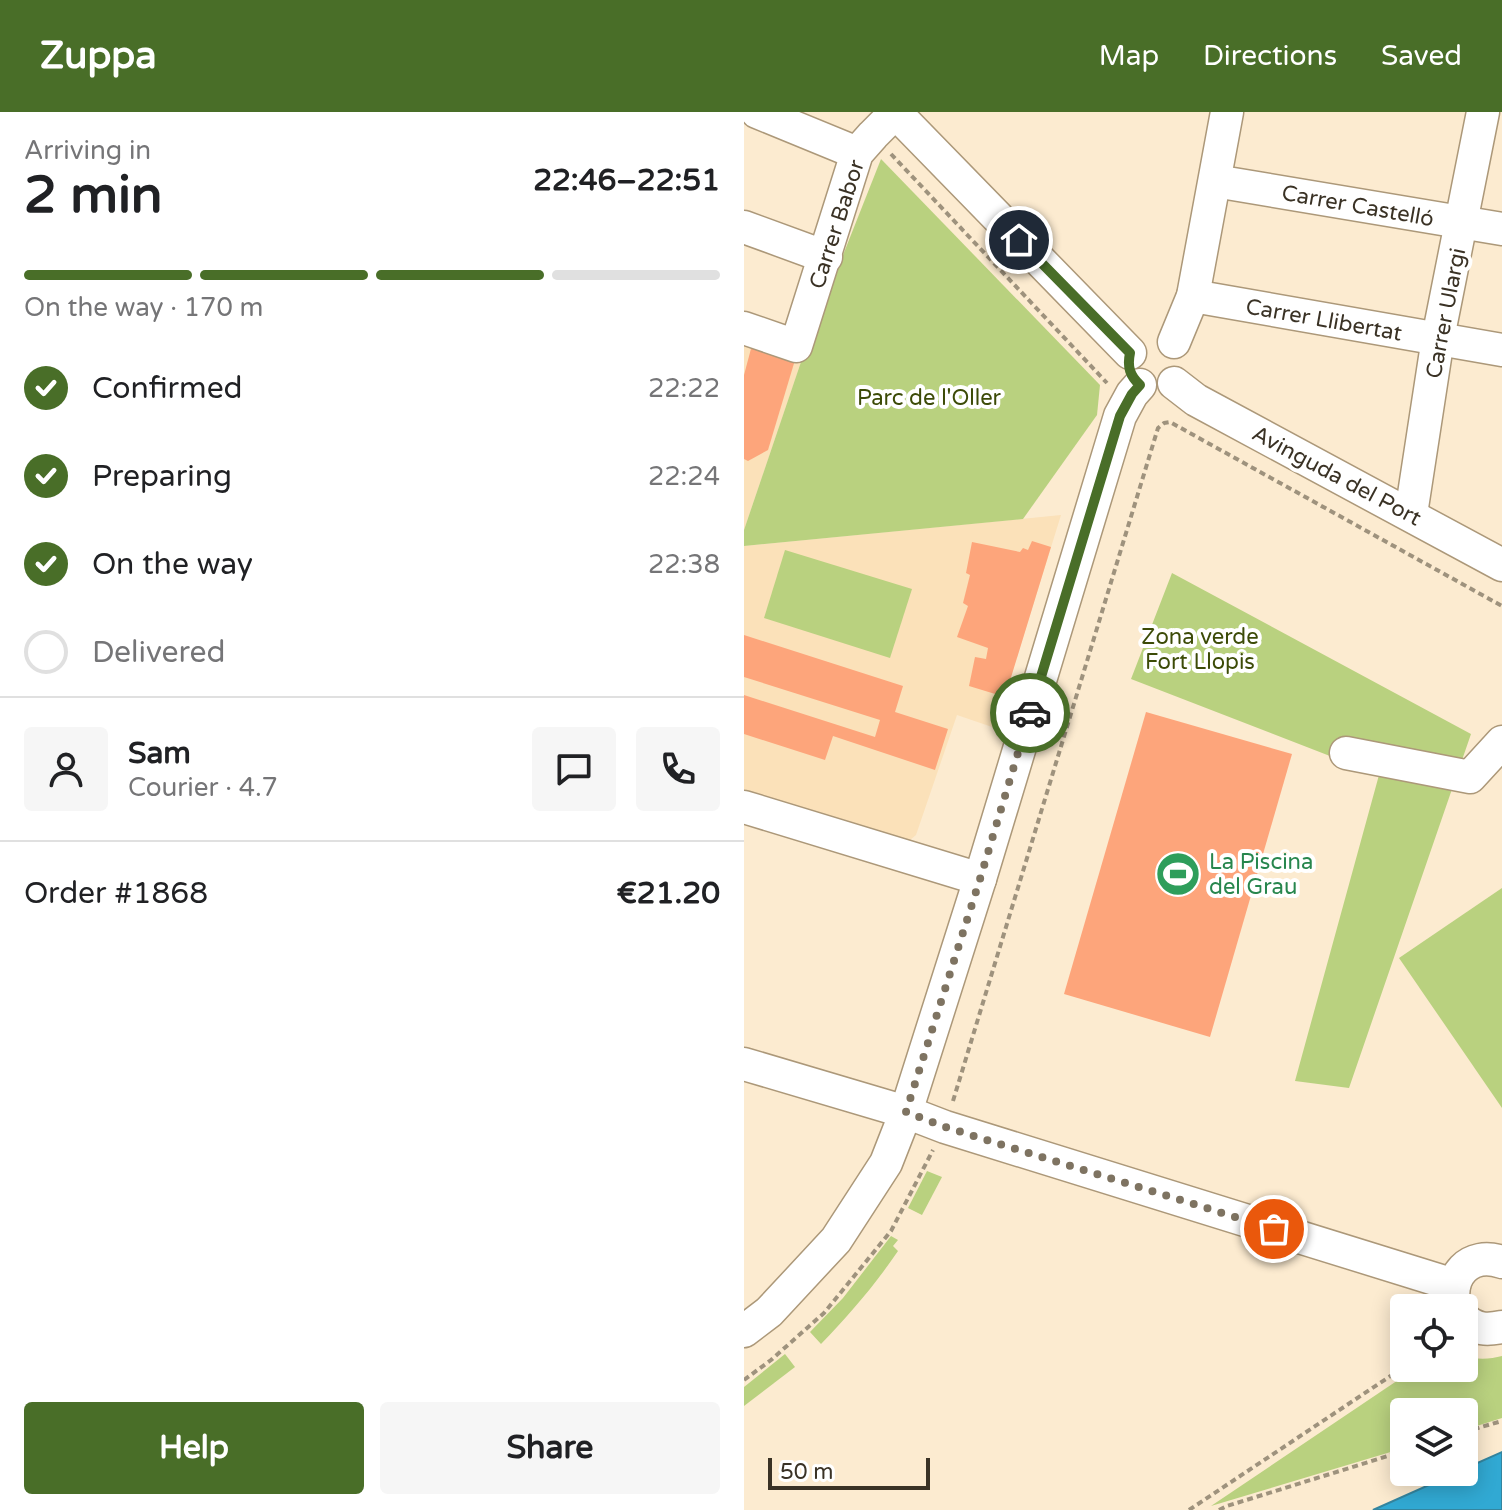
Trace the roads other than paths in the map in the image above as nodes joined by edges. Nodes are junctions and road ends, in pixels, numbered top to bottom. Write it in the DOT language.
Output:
graph roads {
  1 [pos="757,112"];
  2 [pos="896,112"];
  3 [pos="1227,112"];
  4 [pos="1483,112"];
  5 [pos="865,144"];
  6 [pos="1215,181"];
  7 [pos="1462,223"];
  8 [pos="744,227"];
  9 [pos="1502,229"];
  10 [pos="826,257"];
  11 [pos="1193,296"];
  12 [pos="744,328"];
  13 [pos="1438,338"];
  14 [pos="1174,342"];
  15 [pos="1502,350"];
  16 [pos="1130,353"];
  17 [pos="1174,383"];
  18 [pos="1140,385"];
  19 [pos="1411,514"];
  20 [pos="1502,565"];
  21 [pos="1502,742"];
  22 [pos="1346,753"];
  23 [pos="744,807"];
  24 [pos="980,879"];
  25 [pos="744,1064"];
  26 [pos="906,1112"];
  27 [pos="1502,1262"];
  28 [pos="1448,1294"];
  29 [pos="1455,1294"];
  30 [pos="1502,1327"];
  31 [pos="1478,1328"];
  32 [pos="744,1331"];
  1 -- 5 [label="street"];
  2 -- 5 [label="street, Carrer Babor"];
  2 -- 16 [label="street"];
  3 -- 6 [label="street"];
  4 -- 7 [label="street, Carrer Ulargi"];
  5 -- 10 [label="street, Carrer Babor"];
  6 -- 7 [label="street, Carrer Castelló"];
  6 -- 11 [label="street"];
  7 -- 9 [label="street, Carrer Castelló"];
  7 -- 13 [label="street, Carrer Ulargi"];
  8 -- 10 [label="street"];
  10 -- 12 [label="street, Carrer Babor"];
  11 -- 13 [label="street, Carrer Llibertat"];
  11 -- 14 [label="street"];
  13 -- 15 [label="street, Carrer Llibertat"];
  13 -- 19 [label="street, Carrer Ulargi"];
  14 -- 16 [label="street"];
  14 -- 17 [label="street"];
  16 -- 18 [label="street"];
  17 -- 18 [label="street"];
  17 -- 19 [label="street, Avinguda del Port"];
  18 -- 24 [label="street"];
  19 -- 20 [label="street, Avinguda del Port"];
  21 -- 22 [label="street"];
  23 -- 24 [label="street"];
  24 -- 26 [label="street"];
  25 -- 26 [label="street"];
  26 -- 28 [label="street"];
  26 -- 32 [label="street"];
  27 -- 29 [label="street"];
  30 -- 31 [label="street"];
}
